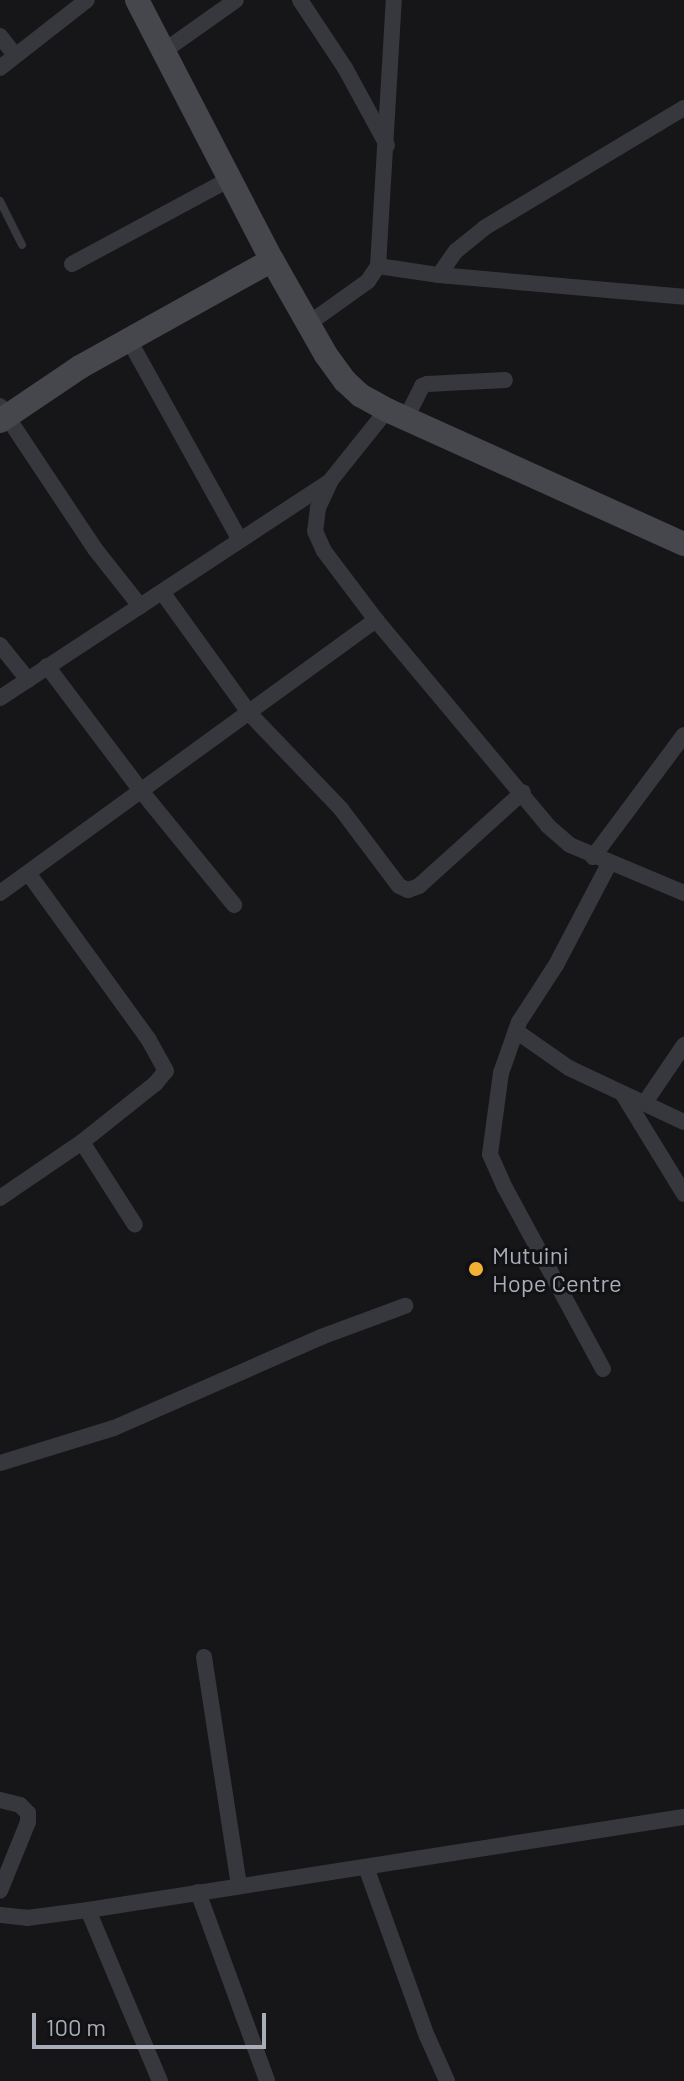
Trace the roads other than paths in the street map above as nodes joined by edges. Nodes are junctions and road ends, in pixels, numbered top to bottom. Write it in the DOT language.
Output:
graph roads {
  1 [pos="87,0"];
  2 [pos="137,0"];
  3 [pos="236,0"];
  4 [pos="300,0"];
  5 [pos="394,0"];
  6 [pos="0,36"];
  7 [pos="164,51"];
  8 [pos="15,55"];
  9 [pos="0,68"];
  10 [pos="684,108"];
  11 [pos="387,145"];
  12 [pos="230,179"];
  13 [pos="0,201"];
  14 [pos="22,245"];
  15 [pos="272,260"];
  16 [pos="72,264"];
  17 [pos="378,266"];
  18 [pos="439,275"];
  19 [pos="681,292"];
  20 [pos="308,324"];
  21 [pos="129,340"];
  22 [pos="505,380"];
  23 [pos="2,414"];
  24 [pos="396,414"];
  25 [pos="331,480"];
  26 [pos="240,540"];
  27 [pos="684,544"];
  28 [pos="162,592"];
  29 [pos="140,606"];
  30 [pos="376,620"];
  31 [pos="0,645"];
  32 [pos="47,666"];
  33 [pos="28,680"];
  34 [pos="0,698"];
  35 [pos="250,714"];
  36 [pos="684,735"];
  37 [pos="142,792"];
  38 [pos="523,792"];
  39 [pos="593,857"];
  40 [pos="609,864"];
  41 [pos="28,873"];
  42 [pos="0,893"];
  43 [pos="684,893"];
  44 [pos="234,905"];
  45 [pos="516,1031"];
  46 [pos="684,1045"];
  47 [pos="624,1096"];
  48 [pos="646,1101"];
  49 [pos="684,1122"];
  50 [pos="82,1142"];
  51 [pos="684,1194"];
  52 [pos="0,1198"];
  53 [pos="135,1225"];
  54 [pos="405,1306"];
  55 [pos="603,1369"];
  56 [pos="0,1463"];
  57 [pos="204,1657"];
  58 [pos="0,1800"];
  59 [pos="684,1817"];
  60 [pos="366,1867"];
  61 [pos="239,1886"];
  62 [pos="0,1891"];
  63 [pos="198,1892"];
  64 [pos="88,1910"];
  65 [pos="0,1915"];
  66 [pos="160,2081"];
  67 [pos="267,2081"];
  68 [pos="447,2081"];
  1 -- 8 [label="street"];
  2 -- 7 [label="main road"];
  3 -- 7 [label="street"];
  4 -- 11 [label="street"];
  5 -- 11 [label="street"];
  6 -- 8 [label="street"];
  7 -- 12 [label="main road"];
  8 -- 9 [label="street"];
  10 -- 18 [label="street"];
  11 -- 17 [label="street"];
  12 -- 15 [label="main road"];
  12 -- 16 [label="street"];
  13 -- 14 [label="lane"];
  15 -- 20 [label="main road"];
  15 -- 21 [label="main road"];
  17 -- 18 [label="street"];
  17 -- 20 [label="street"];
  18 -- 19 [label="street"];
  20 -- 24 [label="main road"];
  21 -- 23 [label="main road"];
  21 -- 26 [label="street"];
  22 -- 24 [label="street"];
  23 -- 29 [label="street"];
  24 -- 25 [label="street"];
  24 -- 27 [label="main road"];
  25 -- 26 [label="street"];
  25 -- 30 [label="street"];
  26 -- 28 [label="street"];
  28 -- 29 [label="street"];
  28 -- 35 [label="street"];
  29 -- 32 [label="street"];
  30 -- 35 [label="street"];
  30 -- 38 [label="street"];
  31 -- 33 [label="street"];
  32 -- 33 [label="street"];
  32 -- 37 [label="street"];
  33 -- 34 [label="street"];
  35 -- 37 [label="street"];
  35 -- 38 [label="street"];
  36 -- 39 [label="street"];
  37 -- 41 [label="street"];
  37 -- 44 [label="street"];
  38 -- 39 [label="street"];
  39 -- 40 [label="street"];
  40 -- 43 [label="street"];
  40 -- 45 [label="street"];
  41 -- 42 [label="street"];
  41 -- 50 [label="street"];
  45 -- 47 [label="street"];
  45 -- 55 [label="street"];
  46 -- 48 [label="street"];
  47 -- 48 [label="street"];
  47 -- 51 [label="street"];
  48 -- 49 [label="street"];
  50 -- 52 [label="street"];
  50 -- 53 [label="street"];
  54 -- 56 [label="street"];
  57 -- 61 [label="street"];
  58 -- 62 [label="street"];
  59 -- 60 [label="street"];
  60 -- 61 [label="street"];
  60 -- 68 [label="street"];
  61 -- 63 [label="street"];
  63 -- 64 [label="street"];
  63 -- 67 [label="street"];
  64 -- 65 [label="street"];
  64 -- 66 [label="street"];
}
